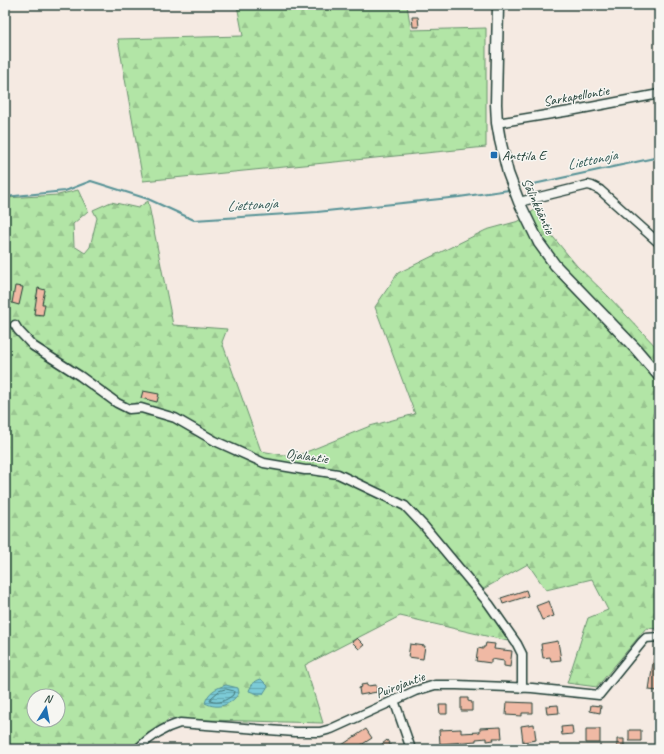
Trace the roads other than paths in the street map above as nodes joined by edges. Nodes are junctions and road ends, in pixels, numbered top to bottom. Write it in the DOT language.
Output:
graph roads {
  1 [pos="498,5"];
  2 [pos="659,94"];
  3 [pos="497,123"];
  4 [pos="519,202"];
  5 [pos="659,243"];
  6 [pos="15,325"];
  7 [pos="659,376"];
  8 [pos="659,637"];
  9 [pos="522,688"];
  10 [pos="394,700"];
  11 [pos="138,749"];
  12 [pos="410,749"];
  1 -- 3 [label="street, Sälinkääntie"];
  2 -- 3 [label="street, Sarkapellontie"];
  3 -- 4 [label="street, Sälinkääntie"];
  4 -- 5 [label="street"];
  4 -- 7 [label="street, Sälinkääntie"];
  6 -- 9 [label="street, Ojalantie"];
  8 -- 9 [label="street, Puirojantie"];
  9 -- 10 [label="street, Puirojantie"];
  10 -- 11 [label="street, Puirojantie"];
  10 -- 12 [label="street"];
}
